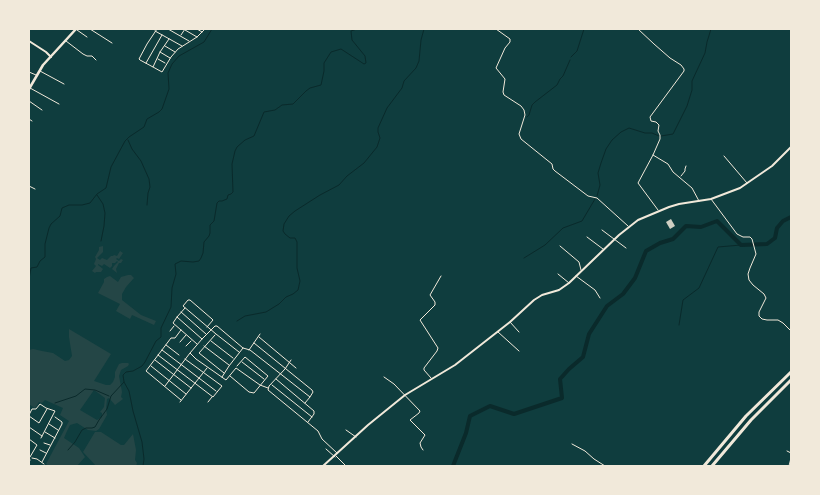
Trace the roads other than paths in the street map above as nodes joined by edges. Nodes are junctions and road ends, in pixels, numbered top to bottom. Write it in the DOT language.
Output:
graph roads {
  1 [pos="75,29"];
  2 [pos="90,29"];
  3 [pos="168,29"];
  4 [pos="176,29"];
  5 [pos="185,29"];
  6 [pos="197,29"];
  7 [pos="205,29"];
  8 [pos="496,29"];
  9 [pos="638,29"];
  10 [pos="156,30"];
  11 [pos="174,32"];
  12 [pos="202,32"];
  13 [pos="162,35"];
  14 [pos="181,36"];
  15 [pos="86,37"];
  16 [pos="197,37"];
  17 [pos="169,39"];
  18 [pos="66,40"];
  19 [pos="29,41"];
  20 [pos="190,41"];
  21 [pos="112,43"];
  22 [pos="164,46"];
  23 [pos="183,46"];
  24 [pos="160,52"];
  25 [pos="176,52"];
  26 [pos="51,57"];
  27 [pos="170,58"];
  28 [pos="157,59"];
  29 [pos="96,60"];
  30 [pos="146,63"];
  31 [pos="166,64"];
  32 [pos="153,67"];
  33 [pos="40,70"];
  34 [pos="29,72"];
  35 [pos="36,76"];
  36 [pos="64,84"];
  37 [pos="29,89"];
  38 [pos="29,101"];
  39 [pos="59,104"];
  40 [pos="42,110"];
  41 [pos="29,120"];
  42 [pos="32,121"];
  43 [pos="791,147"];
  44 [pos="654,156"];
  45 [pos="724,156"];
  46 [pos="686,166"];
  47 [pos="680,177"];
  48 [pos="748,183"];
  49 [pos="29,186"];
  50 [pos="35,189"];
  51 [pos="711,199"];
  52 [pos="700,202"];
  53 [pos="659,211"];
  54 [pos="628,227"];
  55 [pos="602,230"];
  56 [pos="587,237"];
  57 [pos="614,240"];
  58 [pos="560,246"];
  59 [pos="626,248"];
  60 [pos="604,249"];
  61 [pos="582,271"];
  62 [pos="558,274"];
  63 [pos="441,276"];
  64 [pos="576,276"];
  65 [pos="569,283"];
  66 [pos="600,298"];
  67 [pos="185,308"];
  68 [pos="181,312"];
  69 [pos="177,316"];
  70 [pos="510,322"];
  71 [pos="175,325"];
  72 [pos="207,327"];
  73 [pos="181,330"];
  74 [pos="211,330"];
  75 [pos="170,331"];
  76 [pos="498,331"];
  77 [pos="791,331"];
  78 [pos="519,332"];
  79 [pos="207,334"];
  80 [pos="216,334"];
  81 [pos="186,335"];
  82 [pos="202,339"];
  83 [pos="192,340"];
  84 [pos="210,340"];
  85 [pos="180,342"];
  86 [pos="254,343"];
  87 [pos="271,343"];
  88 [pos="197,344"];
  89 [pos="166,345"];
  90 [pos="269,345"];
  91 [pos="186,346"];
  92 [pos="204,346"];
  93 [pos="276,347"];
  94 [pos="243,348"];
  95 [pos="162,350"];
  96 [pos="249,350"];
  97 [pos="275,350"];
  98 [pos="519,351"];
  99 [pos="239,352"];
  100 [pos="282,352"];
  101 [pos="190,353"];
  102 [pos="280,354"];
  103 [pos="158,355"];
  104 [pos="179,355"];
  105 [pos="286,356"];
  106 [pos="285,358"];
  107 [pos="185,359"];
  108 [pos="234,359"];
  109 [pos="155,360"];
  110 [pos="291,360"];
  111 [pos="241,362"];
  112 [pos="289,362"];
  113 [pos="181,364"];
  114 [pos="150,366"];
  115 [pos="229,366"];
  116 [pos="208,367"];
  117 [pos="236,368"];
  118 [pos="296,368"];
  119 [pos="285,369"];
  120 [pos="177,370"];
  121 [pos="791,372"];
  122 [pos="203,373"];
  123 [pos="224,373"];
  124 [pos="280,374"];
  125 [pos="174,375"];
  126 [pos="229,376"];
  127 [pos="384,377"];
  128 [pos="199,378"];
  129 [pos="222,378"];
  130 [pos="276,379"];
  131 [pos="431,379"];
  132 [pos="265,380"];
  133 [pos="791,380"];
  134 [pos="169,381"];
  135 [pos="195,382"];
  136 [pos="272,384"];
  137 [pos="260,385"];
  138 [pos="165,387"];
  139 [pos="191,388"];
  140 [pos="268,388"];
  141 [pos="217,392"];
  142 [pos="186,394"];
  143 [pos="405,395"];
  144 [pos="213,397"];
  145 [pos="310,397"];
  146 [pos="208,402"];
  147 [pos="305,402"];
  148 [pos="48,408"];
  149 [pos="29,416"];
  150 [pos="53,416"];
  151 [pos="312,417"];
  152 [pos="308,422"];
  153 [pos="39,423"];
  154 [pos="49,424"];
  155 [pos="42,425"];
  156 [pos="29,427"];
  157 [pos="59,430"];
  158 [pos="346,430"];
  159 [pos="45,432"];
  160 [pos="42,436"];
  161 [pos="356,437"];
  162 [pos="41,438"];
  163 [pos="55,438"];
  164 [pos="29,439"];
  165 [pos="39,441"];
  166 [pos="44,443"];
  167 [pos="572,444"];
  168 [pos="37,445"];
  169 [pos="50,446"];
  170 [pos="326,449"];
  171 [pos="40,450"];
  172 [pos="423,450"];
  173 [pos="787,450"];
  174 [pos="46,453"];
  175 [pos="791,453"];
  176 [pos="336,455"];
  177 [pos="791,458"];
  178 [pos="30,459"];
  179 [pos="42,462"];
  180 [pos="44,464"];
  181 [pos="323,466"];
  182 [pos="346,466"];
  183 [pos="605,466"];
  184 [pos="704,466"];
  185 [pos="712,466"];
  186 [pos="789,466"];
  1 -- 15 [label="street"];
  1 -- 18 [label="main road"];
  2 -- 21 [label="street"];
  3 -- 11 [label="street"];
  4 -- 11 [label="street"];
  5 -- 14 [label="street"];
  5 -- 16 [label="street"];
  6 -- 12 [label="street"];
  7 -- 12 [label="street"];
  8 -- 54 [label="street"];
  9 -- 44 [label="street"];
  10 -- 13 [label="street"];
  10 -- 30 [label="street"];
  11 -- 14 [label="street"];
  12 -- 16 [label="street"];
  13 -- 17 [label="street"];
  13 -- 30 [label="street"];
  14 -- 20 [label="street"];
  16 -- 20 [label="street"];
  17 -- 22 [label="street"];
  17 -- 23 [label="street"];
  18 -- 26 [label="main road"];
  18 -- 29 [label="street"];
  19 -- 26 [label="street"];
  20 -- 23 [label="street"];
  22 -- 24 [label="street"];
  22 -- 25 [label="street"];
  23 -- 25 [label="street"];
  24 -- 27 [label="street"];
  24 -- 28 [label="street"];
  25 -- 27 [label="street"];
  26 -- 33 [label="main road"];
  27 -- 31 [label="street"];
  28 -- 31 [label="street"];
  28 -- 32 [label="street"];
  30 -- 32 [label="street"];
  31 -- 32 [label="street"];
  33 -- 35 [label="main road"];
  33 -- 36 [label="street"];
  34 -- 35 [label="street"];
  35 -- 37 [label="main road"];
  37 -- 39 [label="street"];
  38 -- 40 [label="street"];
  41 -- 42 [label="street"];
  43 -- 48 [label="street"];
  44 -- 47 [label="street"];
  44 -- 53 [label="street"];
  45 -- 48 [label="street"];
  46 -- 47 [label="street"];
  47 -- 52 [label="street"];
  48 -- 51 [label="street"];
  49 -- 50 [label="street"];
  51 -- 52 [label="street"];
  51 -- 77 [label="street"];
  52 -- 53 [label="street"];
  53 -- 54 [label="street"];
  54 -- 57 [label="street"];
  55 -- 57 [label="street"];
  56 -- 60 [label="street"];
  57 -- 59 [label="street"];
  57 -- 60 [label="street"];
  58 -- 61 [label="street"];
  60 -- 61 [label="street"];
  61 -- 64 [label="street"];
  62 -- 65 [label="street"];
  63 -- 131 [label="street"];
  64 -- 65 [label="street"];
  64 -- 66 [label="street"];
  65 -- 70 [label="street"];
  67 -- 68 [label="street"];
  67 -- 72 [label="street"];
  67 -- 72 [label="street"];
  68 -- 69 [label="street"];
  68 -- 79 [label="street"];
  69 -- 71 [label="street"];
  69 -- 82 [label="street"];
  70 -- 76 [label="street"];
  70 -- 78 [label="street"];
  71 -- 73 [label="street"];
  71 -- 75 [label="street"];
  72 -- 74 [label="street"];
  73 -- 81 [label="street"];
  73 -- 89 [label="street"];
  74 -- 79 [label="street"];
  74 -- 80 [label="street"];
  74 -- 94 [label="street"];
  76 -- 98 [label="street"];
  76 -- 131 [label="street"];
  79 -- 82 [label="street"];
  80 -- 84 [label="street"];
  80 -- 99 [label="street"];
  81 -- 83 [label="street"];
  81 -- 85 [label="street"];
  82 -- 88 [label="street"];
  83 -- 88 [label="street"];
  83 -- 91 [label="street"];
  84 -- 92 [label="street"];
  84 -- 108 [label="street"];
  86 -- 90 [label="street"];
  86 -- 96 [label="street"];
  86 -- 119 [label="street"];
  87 -- 90 [label="street"];
  88 -- 101 [label="street"];
  89 -- 95 [label="street"];
  89 -- 104 [label="street"];
  90 -- 97 [label="street"];
  92 -- 115 [label="street"];
  92 -- 123 [label="street"];
  93 -- 97 [label="street"];
  94 -- 96 [label="street"];
  94 -- 99 [label="street"];
  95 -- 103 [label="street"];
  95 -- 113 [label="street"];
  96 -- 124 [label="street"];
  97 -- 102 [label="street"];
  99 -- 108 [label="street"];
  100 -- 102 [label="street"];
  101 -- 107 [label="street"];
  101 -- 116 [label="street"];
  102 -- 106 [label="street"];
  103 -- 109 [label="street"];
  103 -- 120 [label="street"];
  105 -- 106 [label="street"];
  106 -- 112 [label="street"];
  107 -- 113 [label="street"];
  107 -- 122 [label="street"];
  108 -- 115 [label="street"];
  109 -- 114 [label="street"];
  109 -- 125 [label="street"];
  110 -- 112 [label="street"];
  111 -- 117 [label="street"];
  111 -- 132 [label="street"];
  111 -- 132 [label="street"];
  112 -- 118 [label="street"];
  112 -- 119 [label="street"];
  113 -- 120 [label="street"];
  113 -- 128 [label="street"];
  114 -- 134 [label="street"];
  114 -- 138 [label="street"];
  115 -- 123 [label="street"];
  116 -- 122 [label="street"];
  116 -- 129 [label="street"];
  117 -- 126 [label="street"];
  117 -- 137 [label="street"];
  119 -- 124 [label="street"];
  119 -- 145 [label="street"];
  120 -- 125 [label="street"];
  120 -- 135 [label="street"];
  121 -- 184 [label="highway"];
  122 -- 128 [label="street"];
  122 -- 141 [label="street"];
  123 -- 129 [label="street"];
  124 -- 130 [label="street"];
  124 -- 145 [label="street"];
  125 -- 134 [label="street"];
  125 -- 139 [label="street"];
  126 -- 129 [label="street"];
  126 -- 137 [label="street"];
  127 -- 143 [label="street"];
  128 -- 135 [label="street"];
  128 -- 141 [label="street"];
  130 -- 136 [label="street"];
  130 -- 147 [label="street"];
  131 -- 143 [label="street"];
  132 -- 137 [label="street"];
  133 -- 185 [label="highway"];
  134 -- 138 [label="street"];
  134 -- 142 [label="street"];
  135 -- 139 [label="street"];
  135 -- 144 [label="street"];
  136 -- 140 [label="street"];
  136 -- 151 [label="street"];
  137 -- 140 [label="street"];
  138 -- 142 [label="street"];
  139 -- 142 [label="street"];
  140 -- 152 [label="street"];
  141 -- 144 [label="street"];
  143 -- 161 [label="street"];
  143 -- 172 [label="street"];
  144 -- 146 [label="street"];
  145 -- 147 [label="street"];
  147 -- 151 [label="street"];
  148 -- 149 [label="street"];
  148 -- 150 [label="street"];
  148 -- 153 [label="street"];
  149 -- 153 [label="street"];
  150 -- 154 [label="street"];
  150 -- 157 [label="street"];
  151 -- 152 [label="street"];
  152 -- 176 [label="street"];
  153 -- 155 [label="street"];
  154 -- 157 [label="street"];
  154 -- 159 [label="street"];
  156 -- 160 [label="street"];
  157 -- 163 [label="street"];
  158 -- 161 [label="street"];
  159 -- 160 [label="street"];
  159 -- 163 [label="street"];
  160 -- 162 [label="street"];
  161 -- 176 [label="street"];
  163 -- 169 [label="street"];
  164 -- 168 [label="street"];
  165 -- 168 [label="street"];
  166 -- 169 [label="street"];
  167 -- 183 [label="street"];
  168 -- 178 [label="street"];
  169 -- 174 [label="street"];
  170 -- 176 [label="street"];
  171 -- 174 [label="street"];
  173 -- 175 [label="street"];
  174 -- 179 [label="street"];
  176 -- 181 [label="street"];
  176 -- 182 [label="street"];
  177 -- 186 [label="street"];
  178 -- 179 [label="street"];
  179 -- 180 [label="street"];
}
